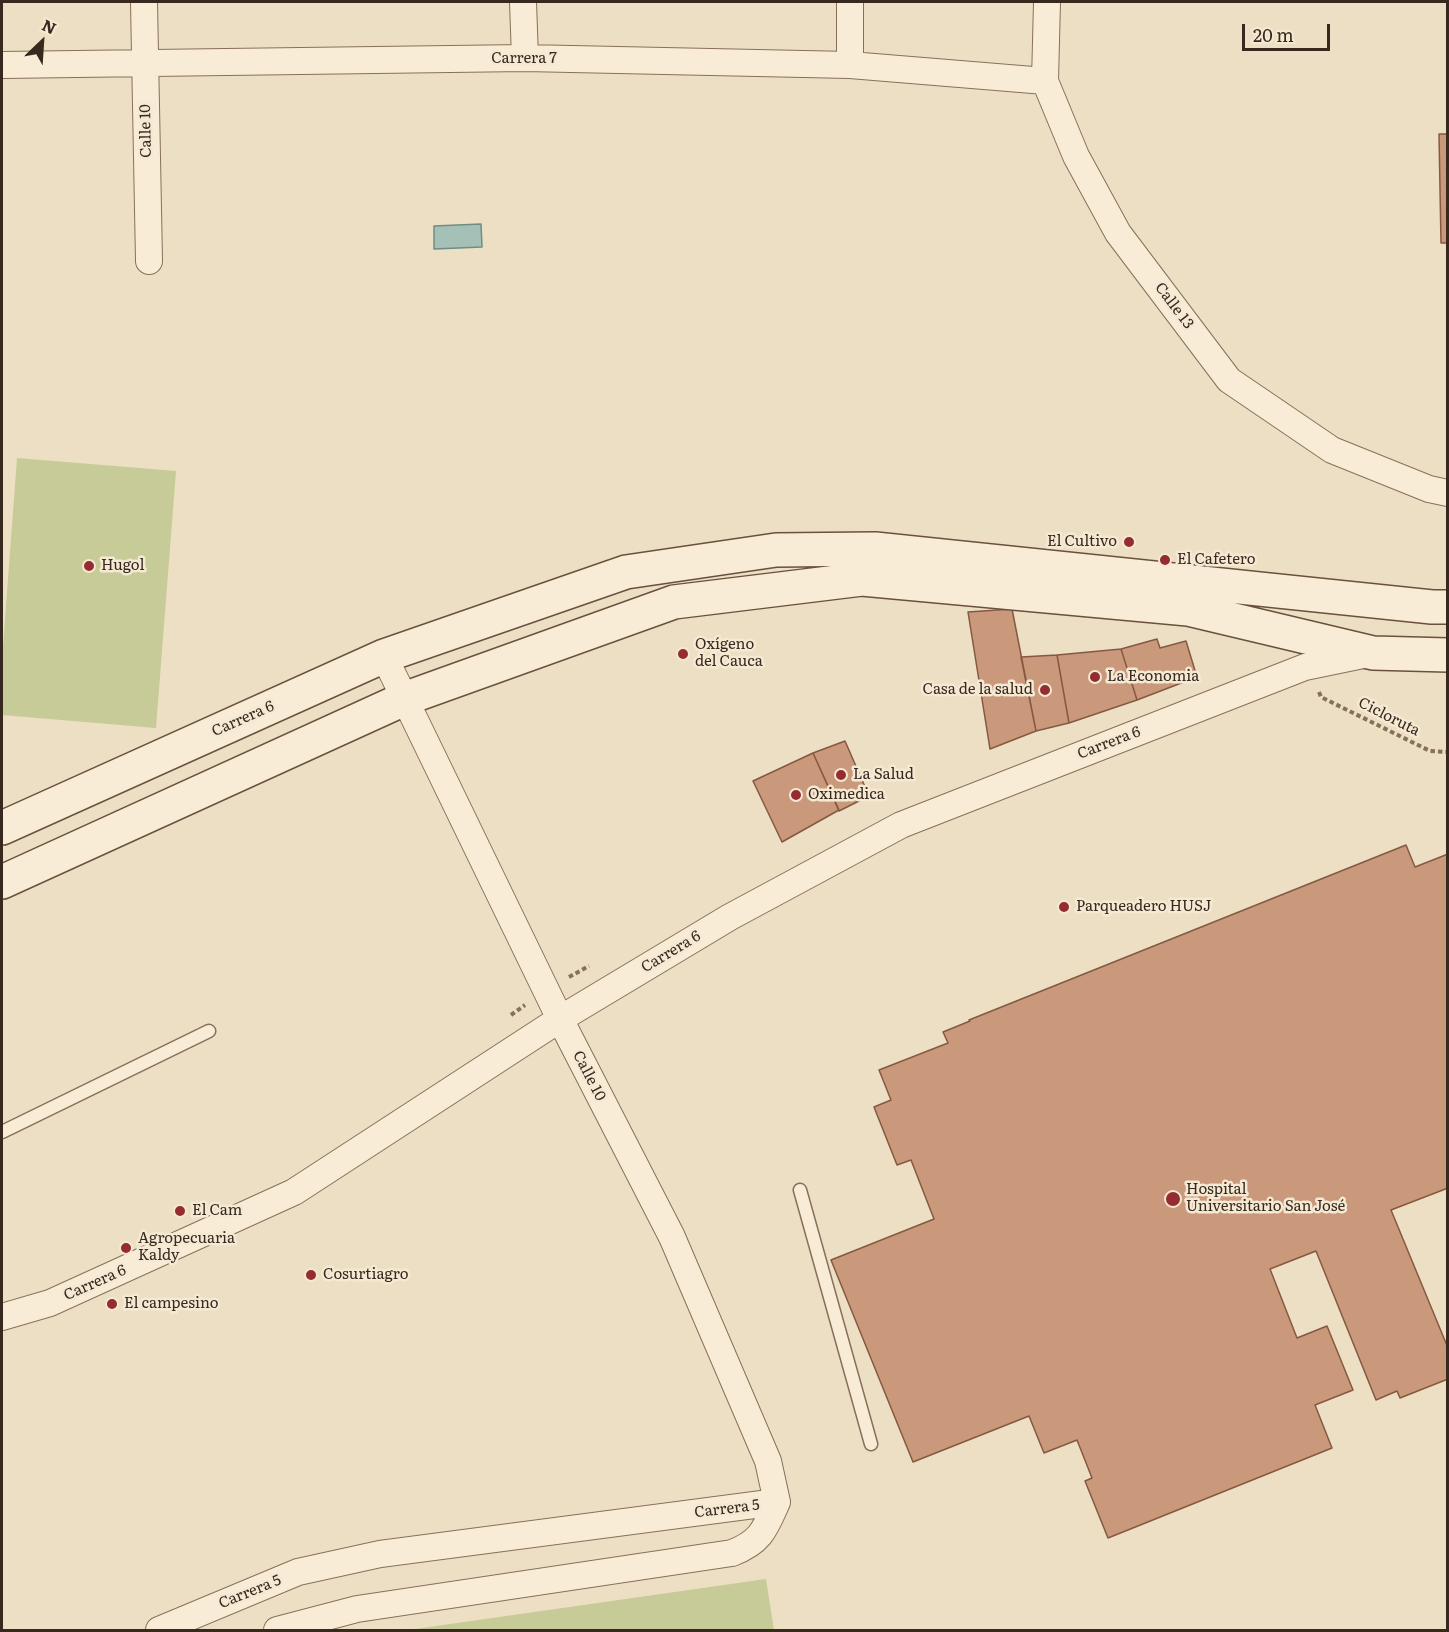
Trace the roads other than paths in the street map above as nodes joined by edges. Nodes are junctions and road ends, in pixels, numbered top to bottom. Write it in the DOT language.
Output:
graph roads {
  1 [pos="144,2"];
  2 [pos="523,2"];
  3 [pos="850,2"];
  4 [pos="1047,2"];
  5 [pos="525,58"];
  6 [pos="144,63"];
  7 [pos="2,65"];
  8 [pos="850,65"];
  9 [pos="1045,81"];
  10 [pos="149,261"];
  11 [pos="1448,493"];
  12 [pos="1448,607"];
  13 [pos="1373,653"];
  14 [pos="1448,655"];
  15 [pos="384,656"];
  16 [pos="404,699"];
  17 [pos="2,828"];
  18 [pos="2,882"];
  19 [pos="560,1019"];
  20 [pos="209,1031"];
  21 [pos="2,1132"];
  22 [pos="800,1190"];
  23 [pos="2,1317"];
  24 [pos="871,1444"];
  25 [pos="777,1502"];
  26 [pos="159,1630"];
  27 [pos="277,1630"];
  1 -- 6 [label="street, Calle 10"];
  2 -- 5 [label="street"];
  3 -- 8 [label="street"];
  4 -- 9 [label="street, Calle 13"];
  5 -- 6 [label="street, Carrera 7"];
  5 -- 8 [label="street, Carrera 7"];
  6 -- 7 [label="street, Carrera 7"];
  6 -- 10 [label="street, Calle 10"];
  8 -- 9 [label="street, Carrera 7"];
  9 -- 11 [label="street, Calle 13"];
  12 -- 15 [label="main road, Carrera 6"];
  13 -- 14 [label="main road, Carrera 6"];
  13 -- 16 [label="main road, Carrera 6"];
  13 -- 19 [label="street, Carrera 6"];
  15 -- 16 [label="street, Calle 10"];
  15 -- 17 [label="main road, Carrera 6"];
  16 -- 18 [label="main road, Carrera 6"];
  16 -- 19 [label="street, Calle 10"];
  19 -- 23 [label="street, Carrera 6"];
  19 -- 25 [label="street, Calle 10"];
  20 -- 21 [label="lane"];
  22 -- 24 [label="lane"];
  25 -- 26 [label="street, Carrera 5"];
  25 -- 27 [label="street, Carrera 5"];
}
